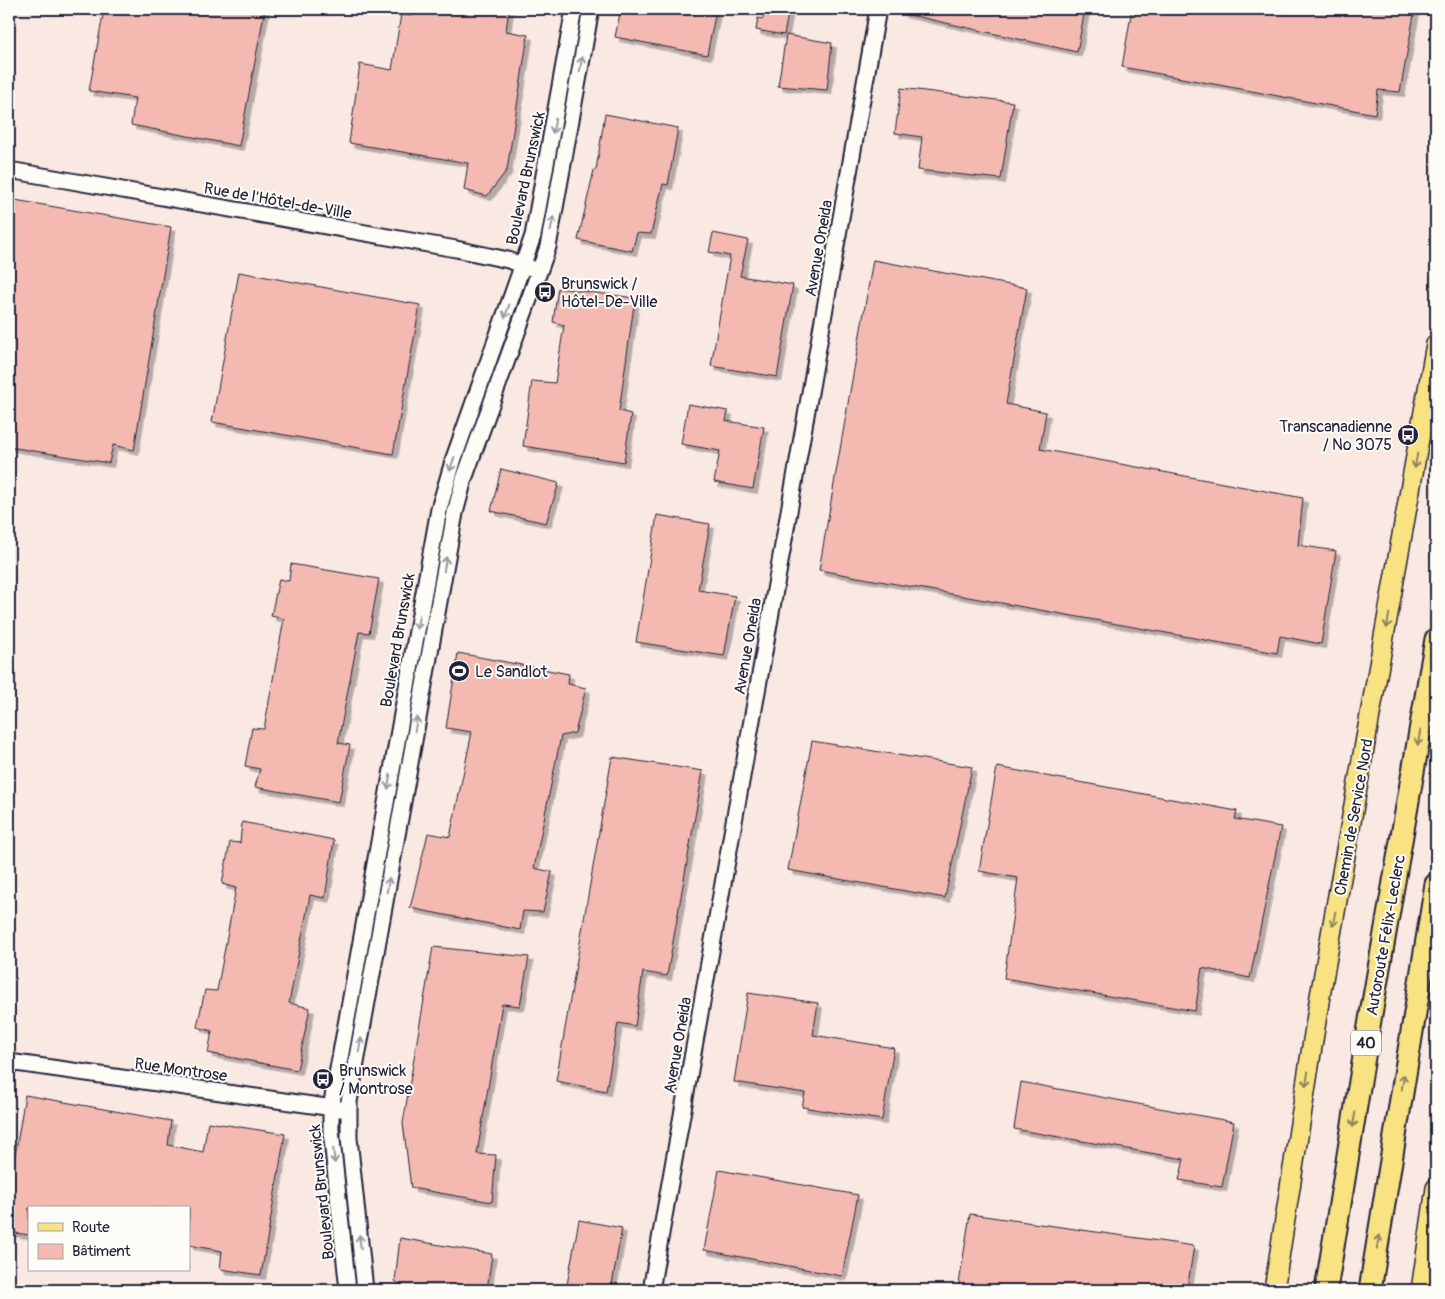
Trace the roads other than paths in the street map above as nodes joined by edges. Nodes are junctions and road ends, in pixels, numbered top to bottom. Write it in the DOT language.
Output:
graph roads {
  1 [pos="574,9"];
  2 [pos="591,9"];
  3 [pos="878,9"];
  4 [pos="9,170"];
  5 [pos="523,265"];
  6 [pos="539,271"];
  7 [pos="1436,344"];
  8 [pos="1436,639"];
  9 [pos="1436,884"];
  10 [pos="9,1062"];
  11 [pos="331,1108"];
  12 [pos="348,1110"];
  13 [pos="1436,1188"];
  14 [pos="348,1290"];
  15 [pos="365,1290"];
  16 [pos="651,1290"];
  17 [pos="1274,1290"];
  18 [pos="1326,1290"];
  19 [pos="1370,1290"];
  20 [pos="1421,1290"];
  1 -- 5 [label="street, Boulevard Brunswick, one-way"];
  6 -- 2 [label="street, Boulevard Brunswick, one-way"];
  3 -- 16 [label="street, Avenue Oneida"];
  4 -- 5 [label="street, Rue de l'Hôtel-de-Ville"];
  5 -- 6 [label="street, Rue de l'Hôtel-de-Ville"];
  5 -- 11 [label="street, Boulevard Brunswick, one-way"];
  12 -- 6 [label="street, Boulevard Brunswick, one-way"];
  7 -- 17 [label="main road, Chemin de Service Nord, one-way"];
  8 -- 18 [label="highway, Autoroute Félix-Leclerc / 40, one-way"];
  19 -- 9 [label="highway, one-way"];
  10 -- 11 [label="street, Rue Montrose"];
  11 -- 12 [label="street, Rue Montrose"];
  11 -- 14 [label="street, Boulevard Brunswick, one-way"];
  15 -- 12 [label="street, Boulevard Brunswick, one-way"];
  13 -- 20 [label="main road"];
}
